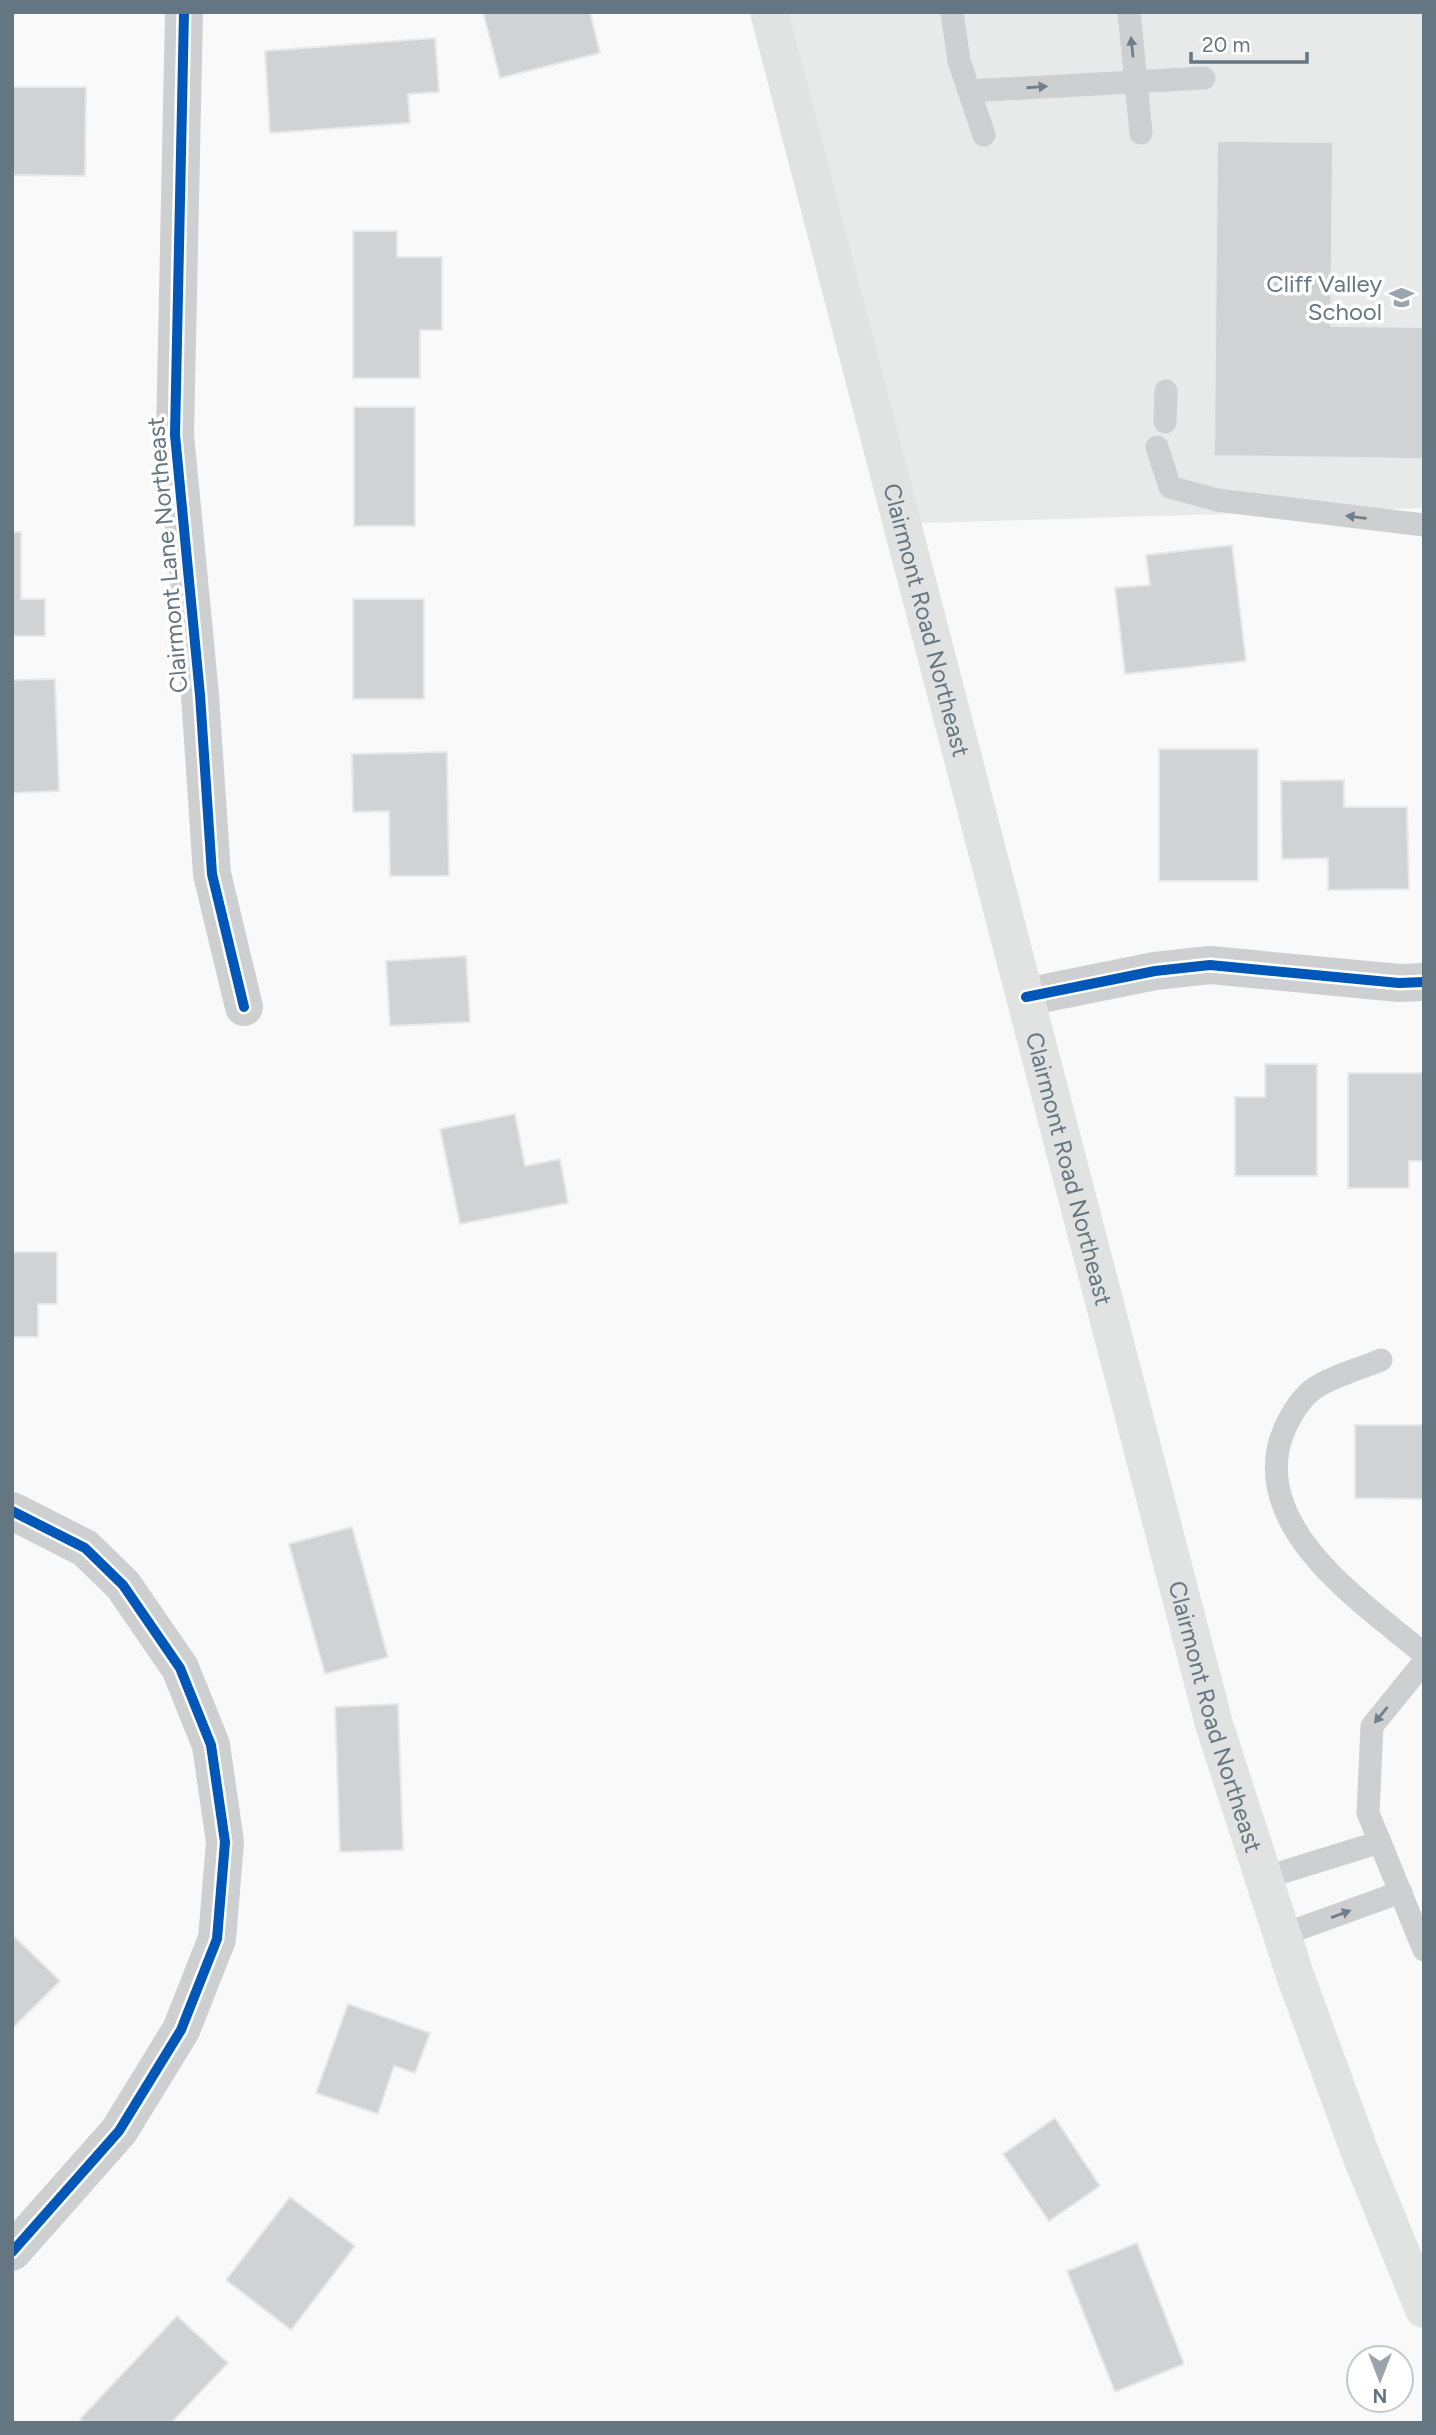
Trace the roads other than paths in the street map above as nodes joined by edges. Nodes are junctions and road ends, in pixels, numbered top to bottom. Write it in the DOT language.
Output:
graph roads {
  1 [pos="184,12"];
  2 [pos="769,12"];
  3 [pos="952,12"];
  4 [pos="1129,12"];
  5 [pos="1204,78"];
  6 [pos="1136,81"];
  7 [pos="969,91"];
  8 [pos="1141,133"];
  9 [pos="984,135"];
  10 [pos="1166,391"];
  11 [pos="1165,422"];
  12 [pos="1157,447"];
  13 [pos="1424,525"];
  14 [pos="1424,982"];
  15 [pos="1026,997"];
  16 [pos="244,1007"];
  17 [pos="1381,1360"];
  18 [pos="12,1511"];
  19 [pos="1424,1654"];
  20 [pos="1424,1662"];
  21 [pos="1380,1842"];
  22 [pos="1264,1878"];
  23 [pos="1401,1892"];
  24 [pos="1282,1936"];
  25 [pos="1424,1950"];
  26 [pos="12,2252"];
  27 [pos="1424,2309"];
  1 -- 16 [label="street, Clairmont Lane Northeast"];
  2 -- 15 [label="main road, Clairmont Road Northeast"];
  3 -- 7 [label="lane"];
  6 -- 4 [label="lane, one-way"];
  5 -- 6 [label="lane"];
  7 -- 6 [label="lane, one-way"];
  6 -- 8 [label="lane"];
  7 -- 9 [label="lane"];
  10 -- 11 [label="lane"];
  13 -- 12 [label="lane, one-way"];
  14 -- 15 [label="street"];
  15 -- 22 [label="main road, Clairmont Road Northeast"];
  17 -- 19 [label="lane"];
  18 -- 26 [label="street"];
  20 -- 21 [label="lane, one-way"];
  21 -- 22 [label="lane"];
  21 -- 23 [label="lane"];
  22 -- 24 [label="main road, Clairmont Road Northeast"];
  24 -- 23 [label="lane, one-way"];
  23 -- 25 [label="lane"];
  24 -- 27 [label="main road, Clairmont Road Northeast"];
}
